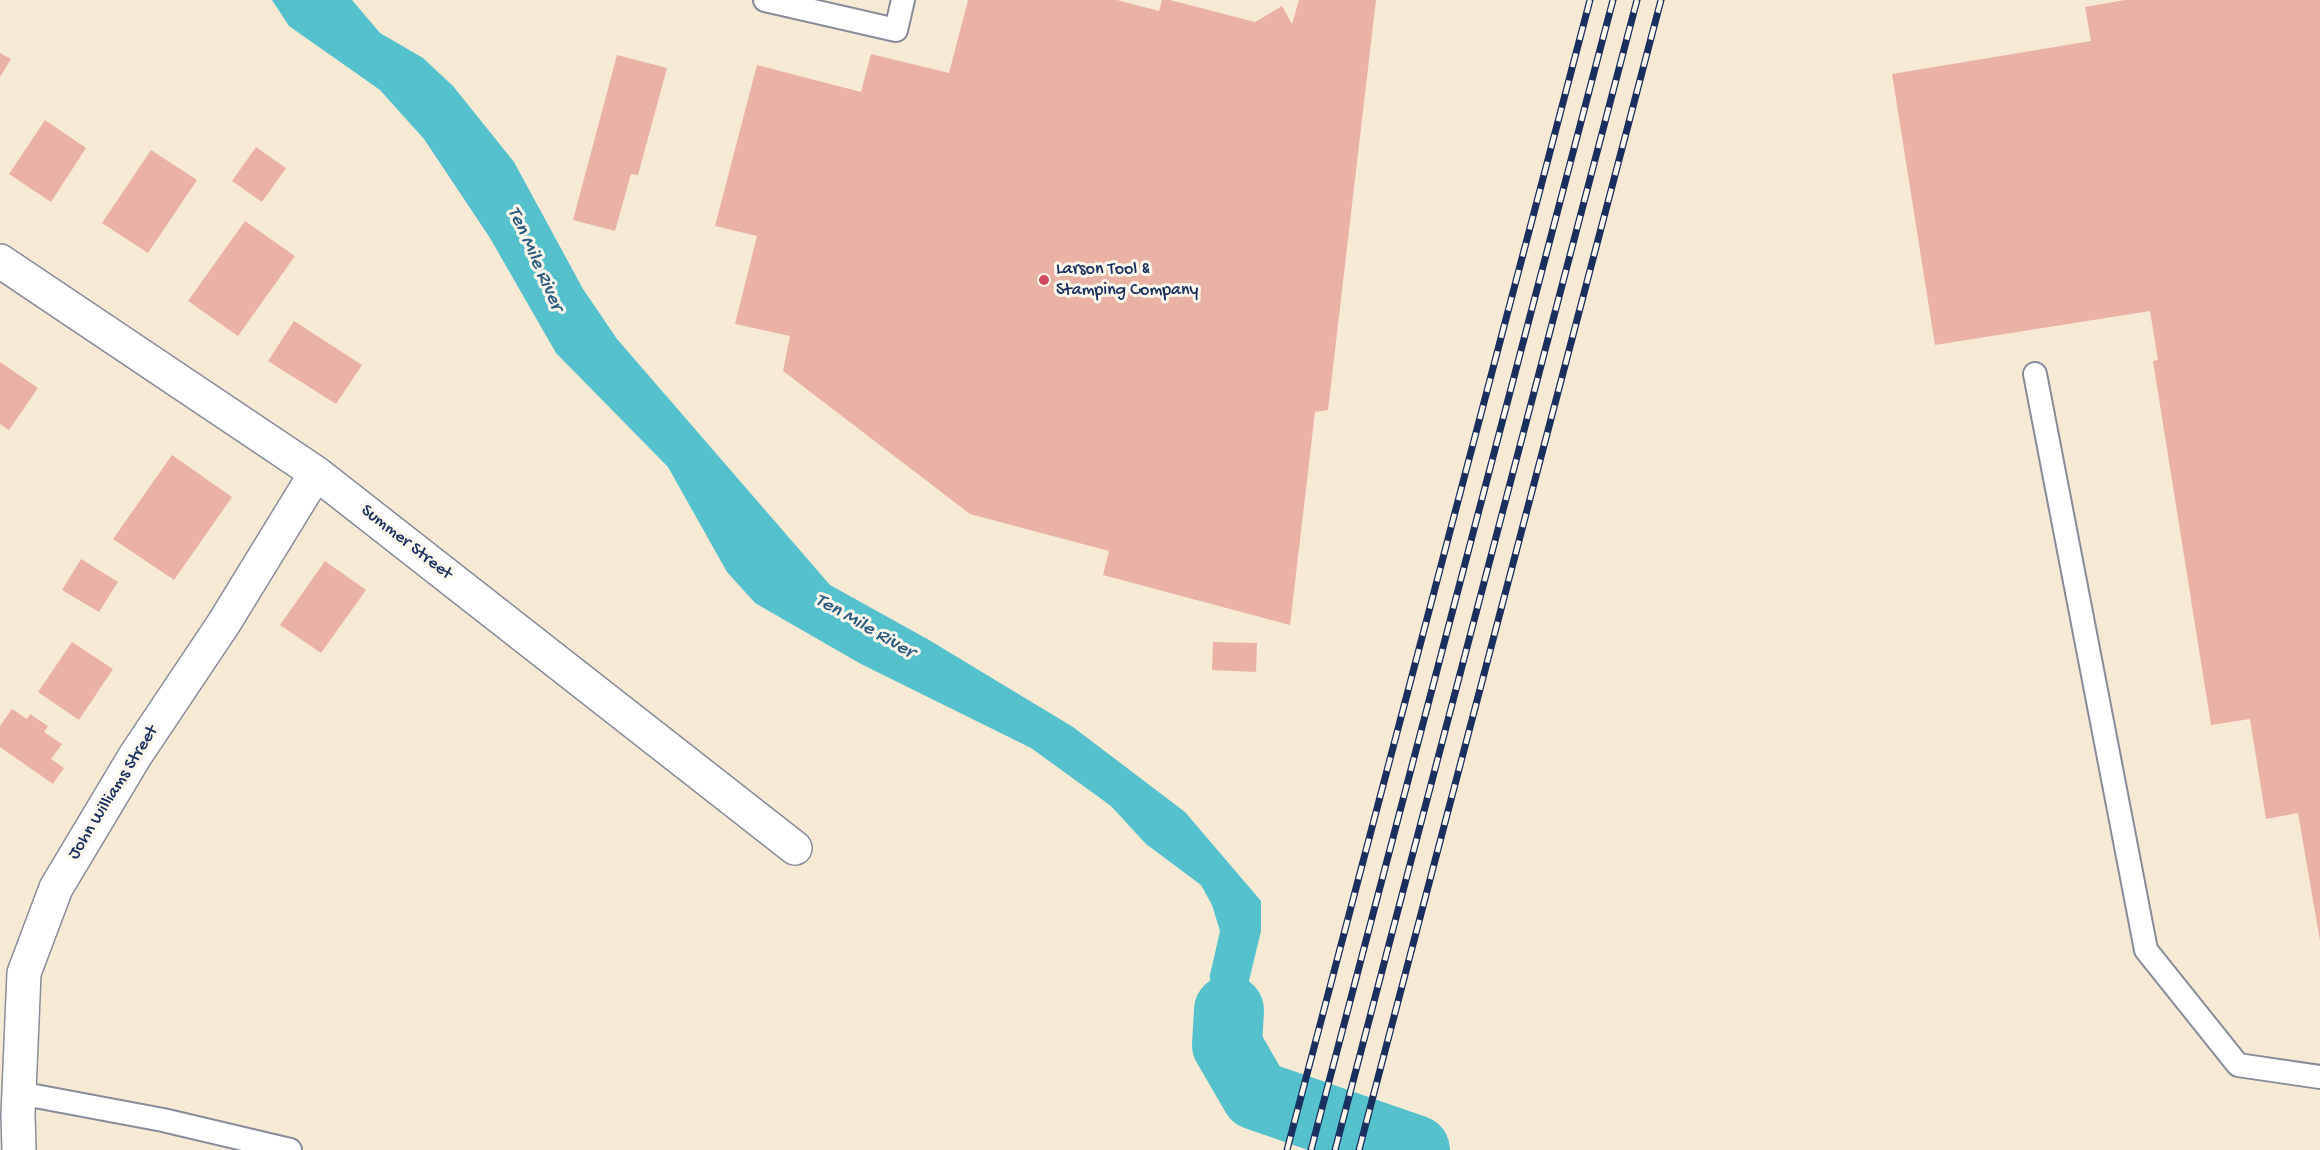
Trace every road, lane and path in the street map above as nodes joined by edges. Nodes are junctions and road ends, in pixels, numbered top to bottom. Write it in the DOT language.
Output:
graph roads {
  1 [pos="765,0"];
  2 [pos="903,0"];
  3 [pos="0,261"];
  4 [pos="2035,374"];
  5 [pos="316,473"];
  6 [pos="795,848"];
  7 [pos="2320,1077"];
  8 [pos="19,1092"];
  9 [pos="19,1150"];
  10 [pos="290,1150"];
  1 -- 2 [label="lane"];
  3 -- 5 [label="street, Summer Street"];
  4 -- 7 [label="lane"];
  5 -- 6 [label="street, Summer Street"];
  5 -- 8 [label="street, John Williams Street"];
  8 -- 9 [label="street, John Williams Street"];
  8 -- 10 [label="lane"];
}
